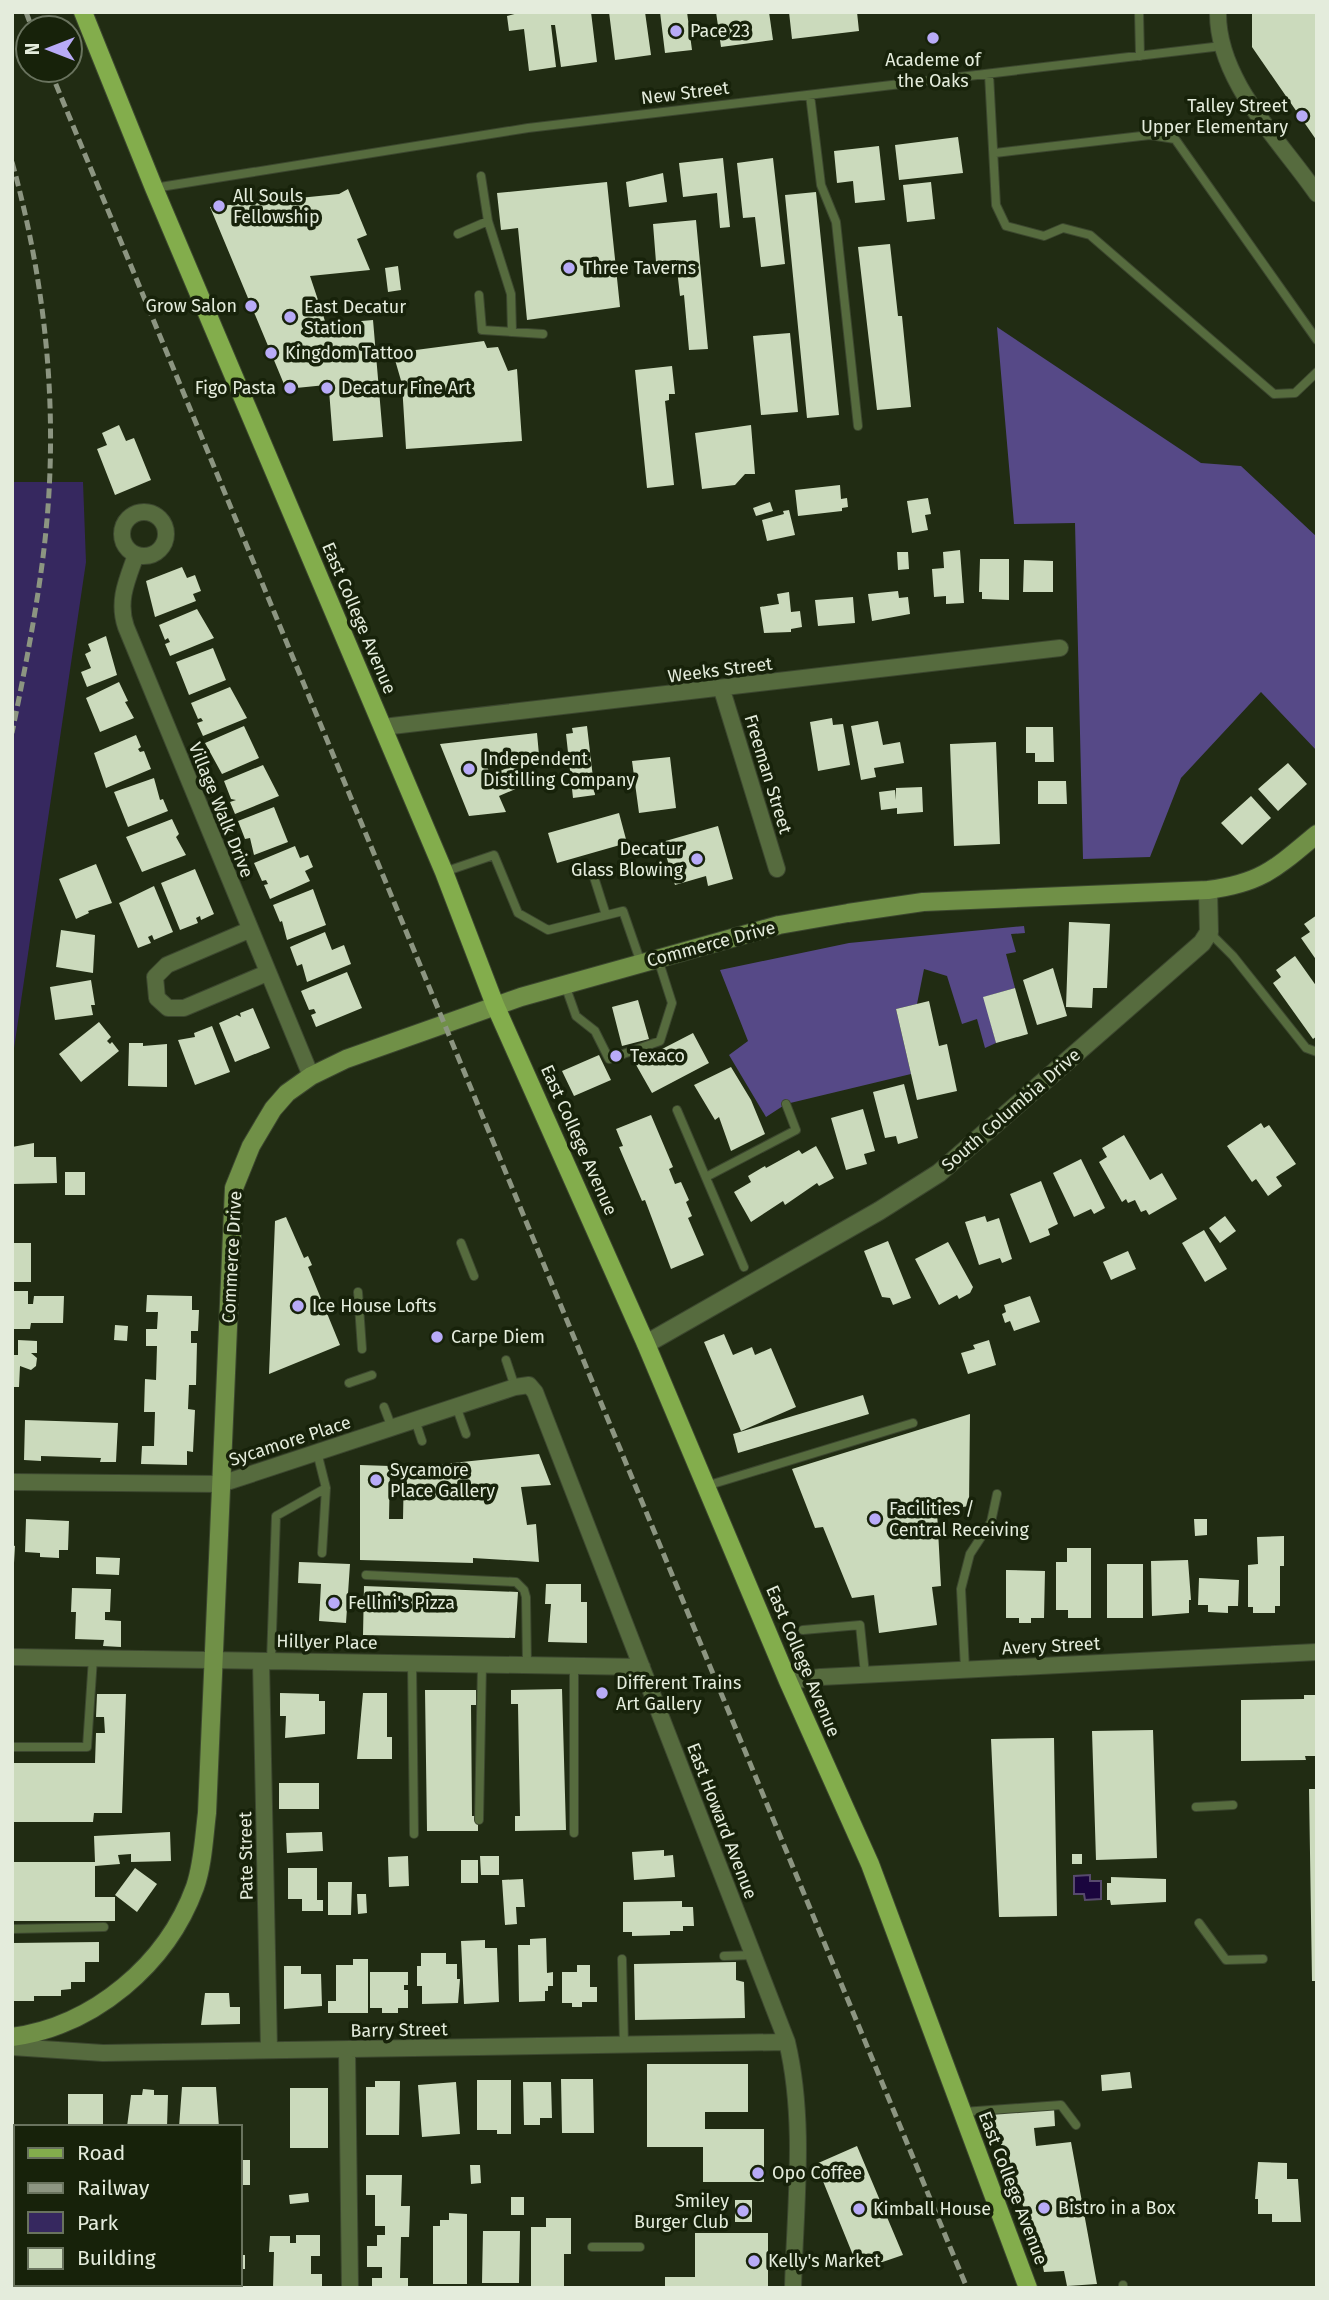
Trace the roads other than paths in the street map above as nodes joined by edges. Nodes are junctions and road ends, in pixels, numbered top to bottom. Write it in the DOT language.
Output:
graph roads {
  1 [pos="83,12"];
  2 [pos="1139,12"];
  3 [pos="1218,12"];
  4 [pos="1223,46"];
  5 [pos="1140,56"];
  6 [pos="989,74"];
  7 [pos="810,95"];
  8 [pos="995,153"];
  9 [pos="481,176"];
  10 [pos="154,188"];
  11 [pos="1317,194"];
  12 [pos="488,221"];
  13 [pos="457,234"];
  14 [pos="479,295"];
  15 [pos="512,332"];
  16 [pos="543,334"];
  17 [pos="1317,340"];
  18 [pos="1317,372"];
  19 [pos="858,426"];
  20 [pos="136,555"];
  21 [pos="1060,648"];
  22 [pos="722,690"];
  23 [pos="383,727"];
  24 [pos="1317,834"];
  25 [pos="777,869"];
  26 [pos="444,872"];
  27 [pos="593,874"];
  28 [pos="1208,890"];
  29 [pos="606,915"];
  30 [pos="249,930"];
  31 [pos="1209,932"];
  32 [pos="649,961"];
  33 [pos="267,973"];
  34 [pos="565,985"];
  35 [pos="495,1006"];
  36 [pos="1317,1052"];
  37 [pos="311,1076"];
  38 [pos="786,1104"];
  39 [pos="677,1110"];
  40 [pos="706,1177"];
  41 [pos="461,1243"];
  42 [pos="744,1267"];
  43 [pos="474,1276"];
  44 [pos="358,1292"];
  45 [pos="646,1344"];
  46 [pos="362,1349"];
  47 [pos="506,1360"];
  48 [pos="372,1375"];
  49 [pos="349,1383"];
  50 [pos="522,1386"];
  51 [pos="456,1406"];
  52 [pos="384,1407"];
  53 [pos="415,1420"];
  54 [pos="913,1423"];
  55 [pos="392,1428"];
  56 [pos="466,1434"];
  57 [pos="422,1441"];
  58 [pos="317,1452"];
  59 [pos="12,1482"];
  60 [pos="221,1484"];
  61 [pos="706,1486"];
  62 [pos="326,1488"];
  63 [pos="997,1493"];
  64 [pos="323,1553"];
  65 [pos="366,1575"];
  66 [pos="803,1630"];
  67 [pos="1317,1652"];
  68 [pos="12,1657"];
  69 [pos="93,1658"];
  70 [pos="213,1660"];
  71 [pos="266,1661"];
  72 [pos="412,1663"];
  73 [pos="482,1664"];
  74 [pos="527,1665"];
  75 [pos="574,1666"];
  76 [pos="642,1668"];
  77 [pos="965,1670"];
  78 [pos="865,1674"];
  79 [pos="788,1681"];
  80 [pos="12,1747"];
  81 [pos="1233,1805"];
  82 [pos="1196,1807"];
  83 [pos="479,1820"];
  84 [pos="574,1833"];
  85 [pos="414,1834"];
  86 [pos="1199,1923"];
  87 [pos="104,1927"];
  88 [pos="12,1928"];
  89 [pos="753,1955"];
  90 [pos="724,1956"];
  91 [pos="622,1959"];
  92 [pos="1263,1959"];
  93 [pos="12,2037"];
  94 [pos="787,2042"];
  95 [pos="624,2045"];
  96 [pos="12,2047"];
  97 [pos="269,2050"];
  98 [pos="347,2050"];
  99 [pos="961,2112"];
  100 [pos="1076,2125"];
  101 [pos="592,2247"];
  102 [pos="640,2247"];
  103 [pos="350,2288"];
  104 [pos="793,2288"];
  105 [pos="1028,2288"];
  1 -- 10 [label="main road, East College Avenue"];
  2 -- 5 [label="lane"];
  3 -- 4 [label="street"];
  4 -- 5 [label="lane, New Street"];
  4 -- 11 [label="street"];
  5 -- 6 [label="lane, New Street"];
  6 -- 7 [label="lane, New Street"];
  6 -- 8 [label="lane"];
  7 -- 10 [label="lane, New Street"];
  7 -- 19 [label="lane"];
  8 -- 17 [label="lane"];
  8 -- 18 [label="lane"];
  9 -- 12 [label="lane"];
  10 -- 23 [label="main road, East College Avenue"];
  12 -- 13 [label="lane"];
  12 -- 15 [label="lane"];
  14 -- 15 [label="lane"];
  15 -- 16 [label="lane"];
  20 -- 30 [label="street, Village Walk Drive"];
  21 -- 22 [label="street, Weeks Street"];
  22 -- 23 [label="street, Weeks Street"];
  22 -- 25 [label="street, Freeman Street"];
  23 -- 26 [label="main road, East College Avenue"];
  24 -- 28 [label="main road"];
  26 -- 29 [label="lane"];
  26 -- 35 [label="main road, East College Avenue"];
  27 -- 29 [label="lane"];
  28 -- 31 [label="street"];
  28 -- 32 [label="main road, Commerce Drive"];
  29 -- 32 [label="lane"];
  30 -- 33 [label="street, Village Walk Drive"];
  30 -- 33 [label="street"];
  31 -- 36 [label="lane"];
  31 -- 45 [label="street, South Columbia Drive"];
  32 -- 34 [label="main road, Commerce Drive"];
  32 -- 34 [label="lane"];
  33 -- 37 [label="street, Village Walk Drive"];
  34 -- 35 [label="main road, Commerce Drive"];
  35 -- 37 [label="main road, Commerce Drive"];
  35 -- 45 [label="main road, East College Avenue"];
  37 -- 60 [label="main road, Commerce Drive"];
  38 -- 40 [label="lane"];
  39 -- 40 [label="lane"];
  40 -- 42 [label="lane"];
  41 -- 43 [label="lane"];
  44 -- 46 [label="lane"];
  45 -- 61 [label="main road, East College Avenue"];
  47 -- 50 [label="lane"];
  48 -- 49 [label="lane"];
  50 -- 51 [label="street, Sycamore Place"];
  50 -- 76 [label="street, East Howard Avenue"];
  51 -- 53 [label="street, Sycamore Place"];
  51 -- 56 [label="lane"];
  52 -- 55 [label="lane"];
  53 -- 55 [label="street, Sycamore Place"];
  53 -- 57 [label="lane"];
  54 -- 61 [label="lane"];
  55 -- 58 [label="street, Sycamore Place"];
  58 -- 60 [label="street, Sycamore Place"];
  58 -- 62 [label="lane"];
  59 -- 60 [label="street, Sycamore Place"];
  60 -- 70 [label="main road, Commerce Drive"];
  61 -- 79 [label="main road, East College Avenue"];
  62 -- 64 [label="lane"];
  62 -- 71 [label="lane"];
  63 -- 77 [label="lane"];
  65 -- 74 [label="lane"];
  66 -- 78 [label="lane"];
  67 -- 77 [label="street, Avery Street"];
  68 -- 69 [label="street, Hillyer Place"];
  69 -- 70 [label="street, Hillyer Place"];
  69 -- 80 [label="lane"];
  70 -- 71 [label="street, Hillyer Place"];
  70 -- 93 [label="main road, Commerce Drive"];
  71 -- 72 [label="street, Hillyer Place"];
  71 -- 97 [label="street, Pate Street"];
  72 -- 73 [label="street, Hillyer Place"];
  72 -- 85 [label="lane"];
  73 -- 74 [label="street, Hillyer Place"];
  73 -- 83 [label="lane"];
  74 -- 75 [label="street, Hillyer Place"];
  75 -- 76 [label="street, Hillyer Place"];
  75 -- 84 [label="lane"];
  76 -- 89 [label="street, East Howard Avenue"];
  77 -- 78 [label="street, Avery Street"];
  78 -- 79 [label="street, Avery Street"];
  79 -- 99 [label="main road, East College Avenue"];
  81 -- 82 [label="lane"];
  86 -- 92 [label="lane"];
  87 -- 88 [label="lane"];
  89 -- 90 [label="lane"];
  89 -- 94 [label="street, East Howard Avenue"];
  91 -- 95 [label="lane"];
  94 -- 95 [label="street, Barry Street"];
  94 -- 104 [label="street, East Howard Avenue"];
  95 -- 98 [label="street, Barry Street"];
  96 -- 97 [label="street, Barry Street"];
  97 -- 98 [label="street, Barry Street"];
  98 -- 103 [label="street"];
  99 -- 100 [label="lane"];
  99 -- 105 [label="main road, East College Avenue"];
  101 -- 102 [label="lane"];
}
